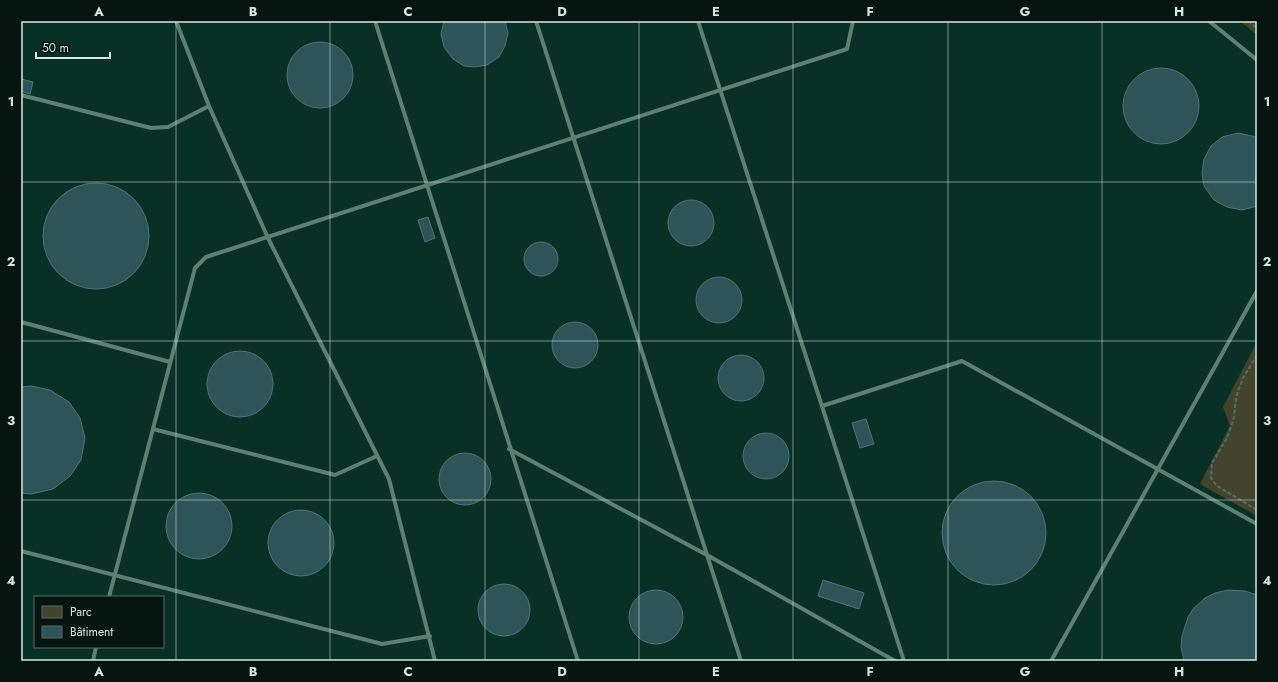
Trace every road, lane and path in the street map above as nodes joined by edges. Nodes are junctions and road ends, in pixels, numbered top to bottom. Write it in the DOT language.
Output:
graph roads {
  1 [pos="176,21"];
  2 [pos="375,21"];
  3 [pos="536,21"];
  4 [pos="698,21"];
  5 [pos="853,21"];
  6 [pos="1209,21"];
  7 [pos="1248,21"];
  8 [pos="1257,28"];
  9 [pos="1257,60"];
  10 [pos="720,90"];
  11 [pos="21,95"];
  12 [pos="209,106"];
  13 [pos="573,138"];
  14 [pos="428,185"];
  15 [pos="268,238"];
  16 [pos="1257,291"];
  17 [pos="21,322"];
  18 [pos="1257,355"];
  19 [pos="170,362"];
  20 [pos="822,406"];
  21 [pos="153,429"];
  22 [pos="509,449"];
  23 [pos="377,456"];
  24 [pos="1157,470"];
  25 [pos="1257,510"];
  26 [pos="1257,524"];
  27 [pos="21,551"];
  28 [pos="707,555"];
  29 [pos="115,576"];
  30 [pos="109,596"];
  31 [pos="430,636"];
  32 [pos="96,648"];
  33 [pos="93,661"];
  34 [pos="435,661"];
  35 [pos="578,661"];
  36 [pos="740,661"];
  37 [pos="895,661"];
  38 [pos="904,661"];
  39 [pos="1051,661"];
  1 -- 12 [label="lane"];
  2 -- 14 [label="lane"];
  3 -- 13 [label="lane"];
  4 -- 10 [label="lane"];
  5 -- 10 [label="lane"];
  6 -- 9 [label="lane"];
  7 -- 8 [label="path"];
  10 -- 13 [label="lane"];
  10 -- 20 [label="lane"];
  11 -- 12 [label="lane"];
  12 -- 15 [label="lane"];
  13 -- 14 [label="lane"];
  13 -- 28 [label="lane"];
  14 -- 15 [label="lane"];
  14 -- 22 [label="lane"];
  15 -- 19 [label="lane"];
  15 -- 23 [label="lane"];
  16 -- 24 [label="lane"];
  17 -- 19 [label="lane"];
  18 -- 25 [label="path"];
  19 -- 21 [label="lane"];
  20 -- 24 [label="lane"];
  20 -- 38 [label="lane"];
  21 -- 23 [label="lane"];
  21 -- 29 [label="lane"];
  22 -- 28 [label="lane"];
  22 -- 35 [label="lane"];
  23 -- 31 [label="lane"];
  24 -- 26 [label="lane"];
  24 -- 39 [label="lane"];
  27 -- 29 [label="lane"];
  28 -- 36 [label="lane"];
  28 -- 37 [label="lane"];
  29 -- 30 [label="lane"];
  29 -- 31 [label="lane"];
  31 -- 34 [label="lane"];
  32 -- 33 [label="lane"];
}
